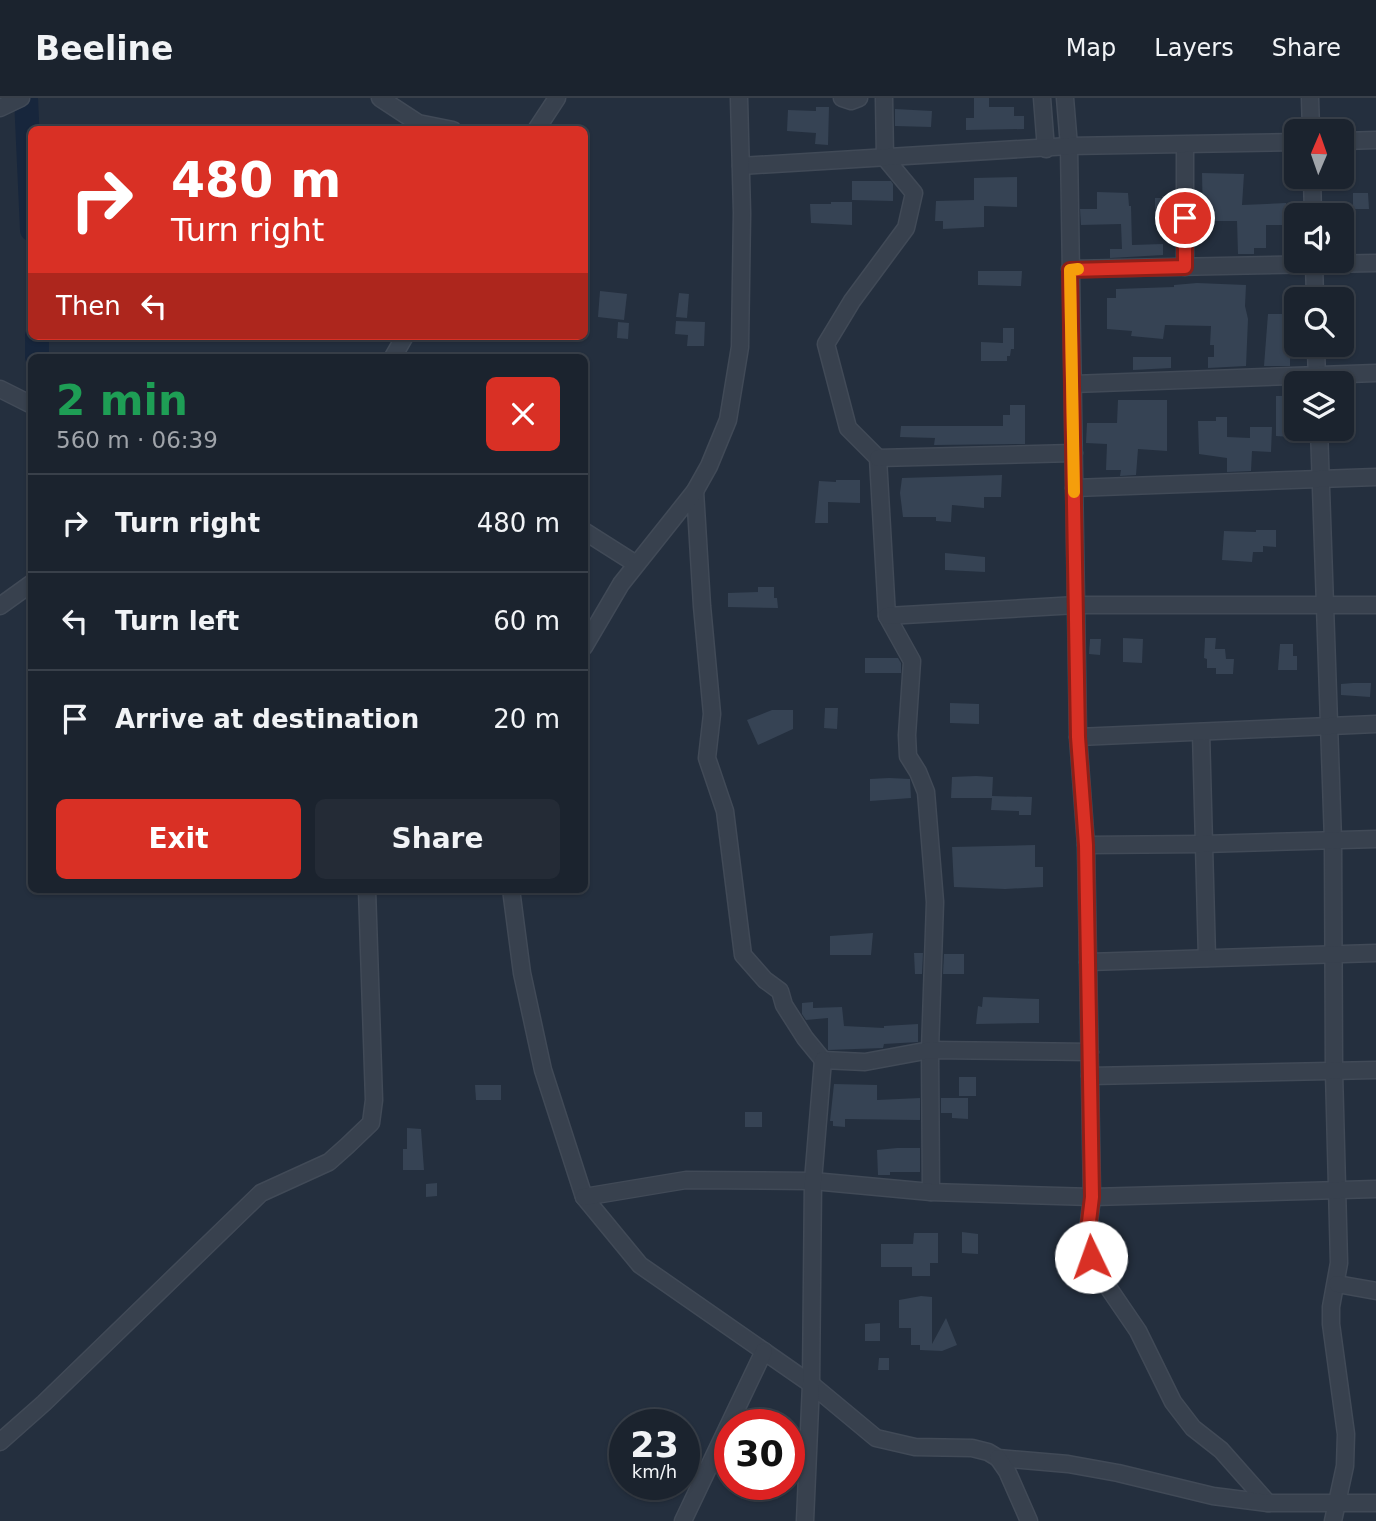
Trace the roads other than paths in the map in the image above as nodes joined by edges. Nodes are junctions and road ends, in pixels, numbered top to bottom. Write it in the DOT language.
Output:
graph roads {
  1 [pos="21,98"];
  2 [pos="380,98"];
  3 [pos="557,98"];
  4 [pos="739,98"];
  5 [pos="842,98"];
  6 [pos="859,98"];
  7 [pos="884,98"];
  8 [pos="1042,98"];
  9 [pos="1065,98"];
  10 [pos="1310,98"];
  11 [pos="0,108"];
  12 [pos="1311,119"];
  13 [pos="433,126"];
  14 [pos="539,126"];
  15 [pos="1376,140"];
  16 [pos="1354,141"];
  17 [pos="1284,142"];
  18 [pos="1185,145"];
  19 [pos="1069,146"];
  20 [pos="1046,149"];
  21 [pos="885,158"];
  22 [pos="741,166"];
  23 [pos="1354,262"];
  24 [pos="1376,262"];
  25 [pos="1284,264"];
  26 [pos="1185,267"];
  27 [pos="1070,270"];
  28 [pos="1376,373"];
  29 [pos="1354,375"];
  30 [pos="1284,380"];
  31 [pos="1073,384"];
  32 [pos="0,389"];
  33 [pos="28,403"];
  34 [pos="1319,441"];
  35 [pos="1074,453"];
  36 [pos="878,458"];
  37 [pos="1376,477"];
  38 [pos="1321,478"];
  39 [pos="1074,488"];
  40 [pos="695,491"];
  41 [pos="588,534"];
  42 [pos="636,564"];
  43 [pos="28,586"];
  44 [pos="1077,605"];
  45 [pos="1376,605"];
  46 [pos="0,606"];
  47 [pos="1325,607"];
  48 [pos="887,616"];
  49 [pos="588,640"];
  50 [pos="1376,724"];
  51 [pos="1329,726"];
  52 [pos="1201,732"];
  53 [pos="1078,737"];
  54 [pos="1376,839"];
  55 [pos="1333,841"];
  56 [pos="1203,844"];
  57 [pos="1086,845"];
  58 [pos="367,893"];
  59 [pos="512,893"];
  60 [pos="1376,953"];
  61 [pos="1334,955"];
  62 [pos="1207,958"];
  63 [pos="1088,962"];
  64 [pos="930,1050"];
  65 [pos="1090,1052"];
  66 [pos="823,1060"];
  67 [pos="1376,1070"];
  68 [pos="1334,1072"];
  69 [pos="1090,1076"];
  70 [pos="813,1181"];
  71 [pos="1376,1189"];
  72 [pos="1338,1190"];
  73 [pos="931,1192"];
  74 [pos="584,1197"];
  75 [pos="1092,1197"];
  76 [pos="1337,1284"];
  77 [pos="1376,1292"];
  78 [pos="764,1351"];
  79 [pos="811,1384"];
  80 [pos="0,1442"];
  81 [pos="998,1458"];
  82 [pos="1268,1503"];
  83 [pos="1335,1503"];
  84 [pos="1376,1503"];
  85 [pos="683,1521"];
  86 [pos="805,1521"];
  87 [pos="1029,1521"];
  88 [pos="1333,1521"];
  1 -- 11 [label="street"];
  2 -- 13 [label="street"];
  3 -- 14 [label="street"];
  4 -- 22 [label="street"];
  5 -- 6 [label="street"];
  7 -- 21 [label="street"];
  8 -- 20 [label="street"];
  9 -- 19 [label="street"];
  10 -- 12 [label="street"];
  15 -- 16 [label="street"];
  17 -- 18 [label="street"];
  18 -- 19 [label="street"];
  18 -- 26 [label="street"];
  19 -- 20 [label="street"];
  19 -- 27 [label="street"];
  20 -- 21 [label="street"];
  21 -- 22 [label="street"];
  21 -- 36 [label="street"];
  22 -- 40 [label="street"];
  23 -- 24 [label="street"];
  25 -- 26 [label="street"];
  26 -- 27 [label="street"];
  27 -- 31 [label="street"];
  28 -- 29 [label="street"];
  30 -- 31 [label="street"];
  31 -- 35 [label="street"];
  32 -- 33 [label="street"];
  34 -- 38 [label="street"];
  35 -- 36 [label="street"];
  35 -- 39 [label="street"];
  36 -- 48 [label="street"];
  37 -- 38 [label="street"];
  38 -- 39 [label="street"];
  38 -- 47 [label="street"];
  39 -- 44 [label="street"];
  40 -- 42 [label="street"];
  40 -- 66 [label="street"];
  41 -- 42 [label="street"];
  42 -- 49 [label="street"];
  43 -- 46 [label="street"];
  44 -- 47 [label="street"];
  44 -- 48 [label="street"];
  44 -- 53 [label="street"];
  45 -- 47 [label="street"];
  47 -- 51 [label="street"];
  48 -- 64 [label="street"];
  50 -- 51 [label="street"];
  51 -- 52 [label="street"];
  51 -- 55 [label="street"];
  52 -- 53 [label="street"];
  52 -- 56 [label="street"];
  53 -- 57 [label="street"];
  54 -- 55 [label="street"];
  55 -- 56 [label="street"];
  55 -- 61 [label="street"];
  56 -- 57 [label="street"];
  56 -- 62 [label="street"];
  57 -- 63 [label="street"];
  58 -- 80 [label="street"];
  59 -- 74 [label="street"];
  60 -- 61 [label="street"];
  61 -- 62 [label="street"];
  61 -- 68 [label="street"];
  62 -- 63 [label="street"];
  63 -- 65 [label="street"];
  64 -- 65 [label="street"];
  64 -- 66 [label="street"];
  64 -- 73 [label="street"];
  65 -- 69 [label="street"];
  66 -- 70 [label="street"];
  67 -- 68 [label="street"];
  68 -- 69 [label="street"];
  68 -- 72 [label="street"];
  69 -- 75 [label="street"];
  70 -- 73 [label="street"];
  70 -- 74 [label="street"];
  70 -- 79 [label="street"];
  71 -- 72 [label="street"];
  72 -- 75 [label="street"];
  72 -- 76 [label="street"];
  73 -- 75 [label="street"];
  74 -- 78 [label="street"];
  75 -- 82 [label="street"];
  76 -- 77 [label="street"];
  76 -- 83 [label="street"];
  78 -- 79 [label="street"];
  78 -- 85 [label="street"];
  79 -- 81 [label="street"];
  79 -- 86 [label="street"];
  81 -- 82 [label="street"];
  81 -- 87 [label="street"];
  82 -- 83 [label="street"];
  83 -- 84 [label="street"];
  83 -- 88 [label="street"];
}
